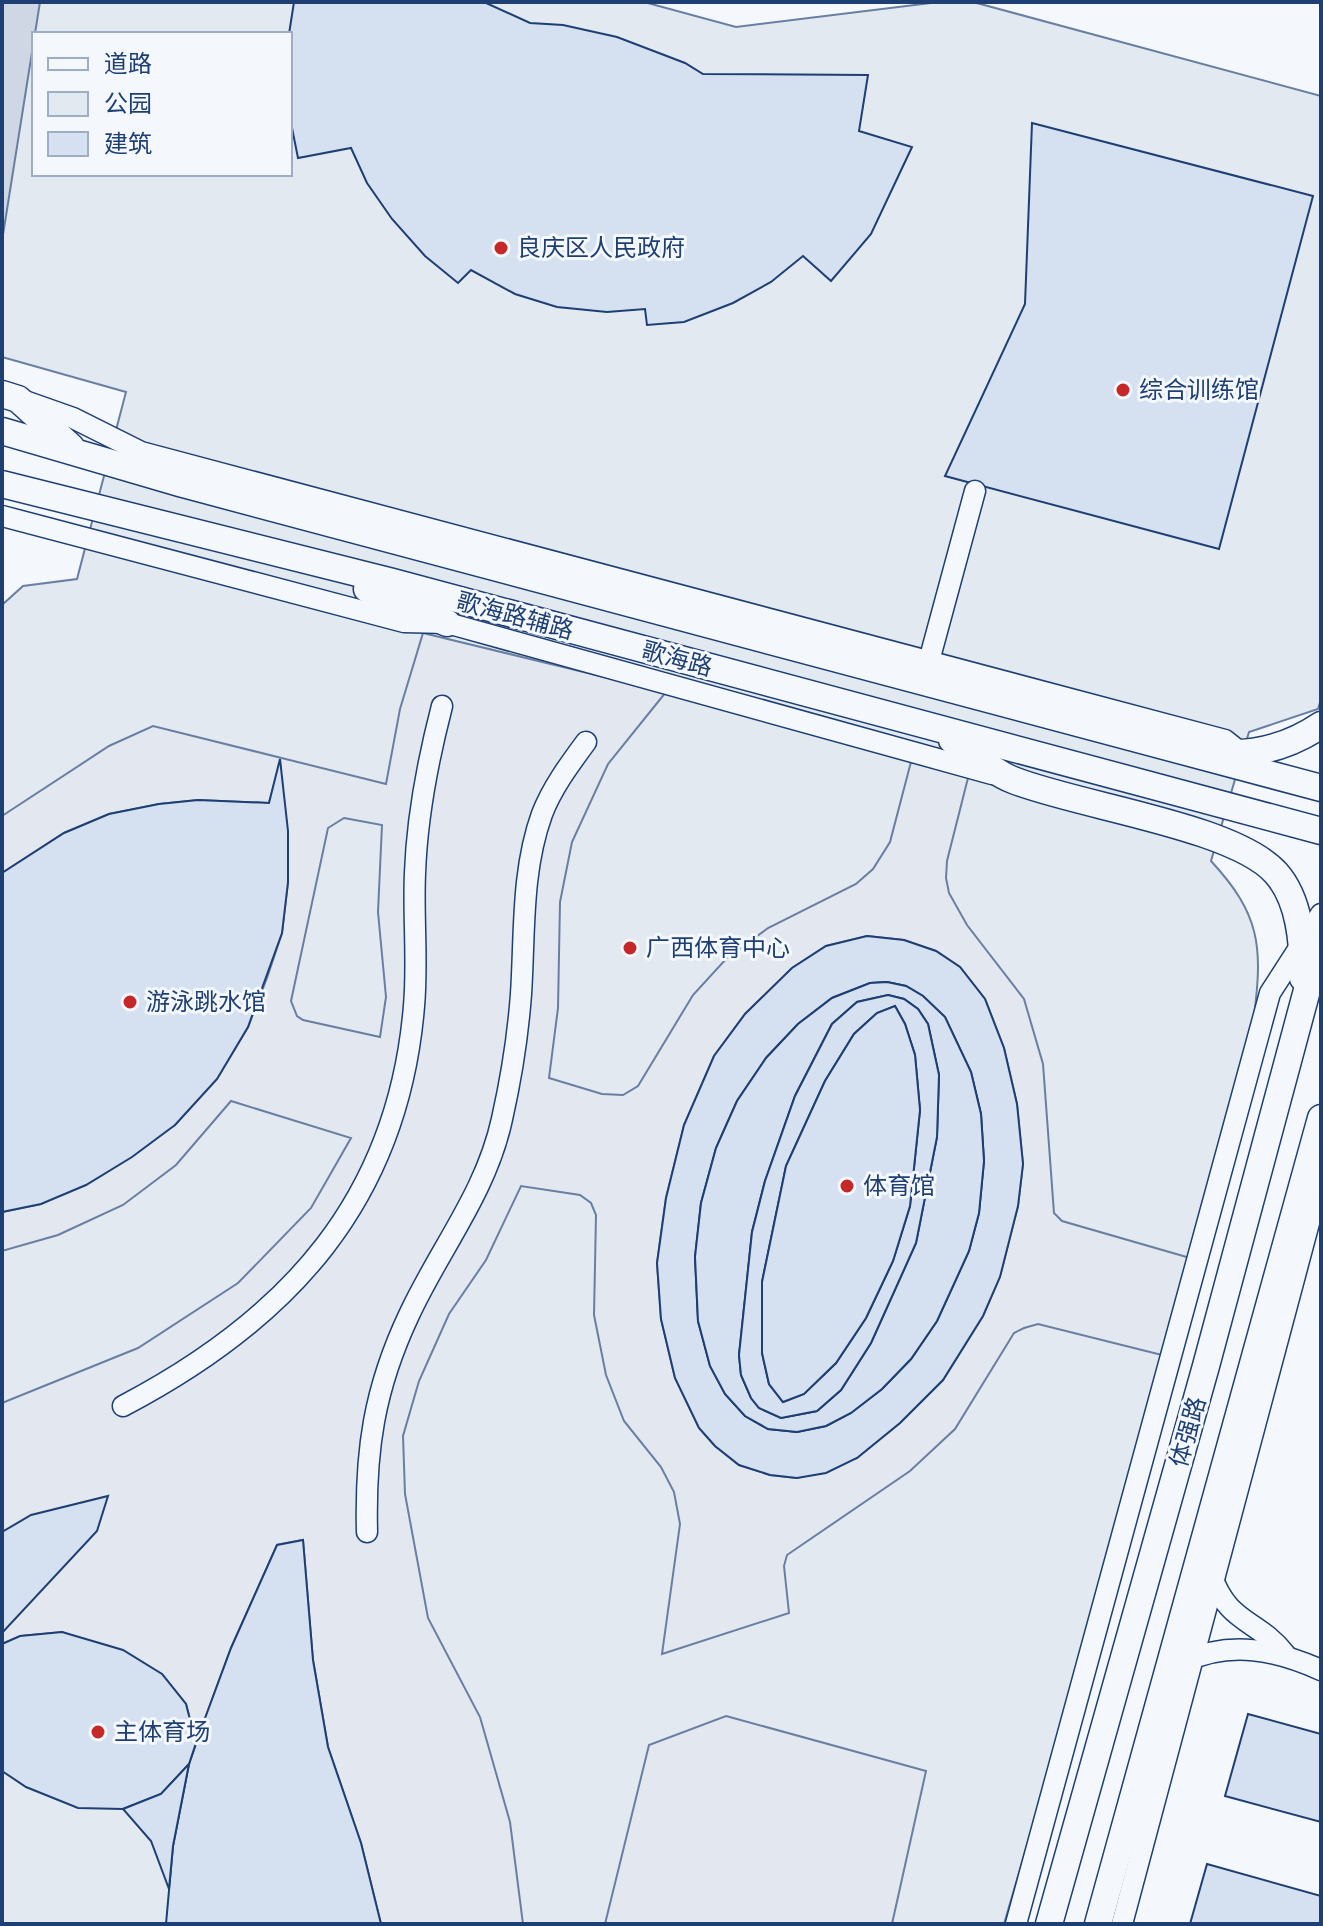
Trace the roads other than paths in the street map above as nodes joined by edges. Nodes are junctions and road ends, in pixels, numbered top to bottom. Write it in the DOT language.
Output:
graph roads {
  1 [pos="10,397"];
  2 [pos="49,426"];
  3 [pos="2,431"];
  4 [pos="2,484"];
  5 [pos="975,491"];
  6 [pos="2,516"];
  7 [pos="301,561"];
  8 [pos="447,623"];
  9 [pos="929,661"];
  10 [pos="442,706"];
  11 [pos="1321,725"];
  12 [pos="936,729"];
  13 [pos="586,742"];
  14 [pos="1183,750"];
  15 [pos="1243,754"];
  16 [pos="1270,774"];
  17 [pos="1011,779"];
  18 [pos="1321,788"];
  19 [pos="1321,831"];
  20 [pos="1321,914"];
  21 [pos="1311,941"];
  22 [pos="1321,1118"];
  23 [pos="1321,1177"];
  24 [pos="1291,1227"];
  25 [pos="123,1406"];
  26 [pos="367,1532"];
  27 [pos="1202,1544"];
  28 [pos="1213,1580"];
  29 [pos="1285,1654"];
  30 [pos="1192,1658"];
  31 [pos="1321,1670"];
  32 [pos="1167,1674"];
  33 [pos="1058,1894"];
  34 [pos="1016,1924"];
  35 [pos="1031,1924"];
  36 [pos="1049,1924"];
  37 [pos="1098,1924"];
  38 [pos="1122,1924"];
  1 -- 2 [label="main road"];
  2 -- 3 [label="main road, 歌海路"];
  2 -- 9 [label="street"];
  2 -- 14 [label="main road, 歌海路"];
  4 -- 7 [label="main road, 歌海路"];
  5 -- 9 [label="street"];
  6 -- 8 [label="street, 歌海路辅路"];
  7 -- 8 [label="main road"];
  7 -- 12 [label="main road, 歌海路"];
  8 -- 17 [label="street, 歌海路辅路"];
  9 -- 15 [label="street"];
  10 -- 25 [label="street"];
  11 -- 15 [label="main road"];
  12 -- 17 [label="main road"];
  12 -- 19 [label="main road, 歌海路"];
  13 -- 26 [label="street"];
  14 -- 15 [label="main road"];
  14 -- 16 [label="main road, 歌海路"];
  15 -- 16 [label="street"];
  16 -- 18 [label="main road, 歌海路"];
  17 -- 21 [label="main road"];
  20 -- 21 [label="street"];
  21 -- 33 [label="main road, 体强路"];
  21 -- 34 [label="street"];
  22 -- 24 [label="main road, 体强路"];
  23 -- 24 [label="main road"];
  23 -- 28 [label="street"];
  24 -- 27 [label="main road, 体强路"];
  27 -- 28 [label="street"];
  27 -- 32 [label="main road, 体强路"];
  28 -- 29 [label="street"];
  28 -- 30 [label="street"];
  29 -- 30 [label="street"];
  29 -- 31 [label="street"];
  30 -- 32 [label="street"];
  30 -- 38 [label="street"];
  32 -- 37 [label="main road, 体强路"];
  33 -- 35 [label="main road"];
  33 -- 36 [label="main road, 体强路"];
}
